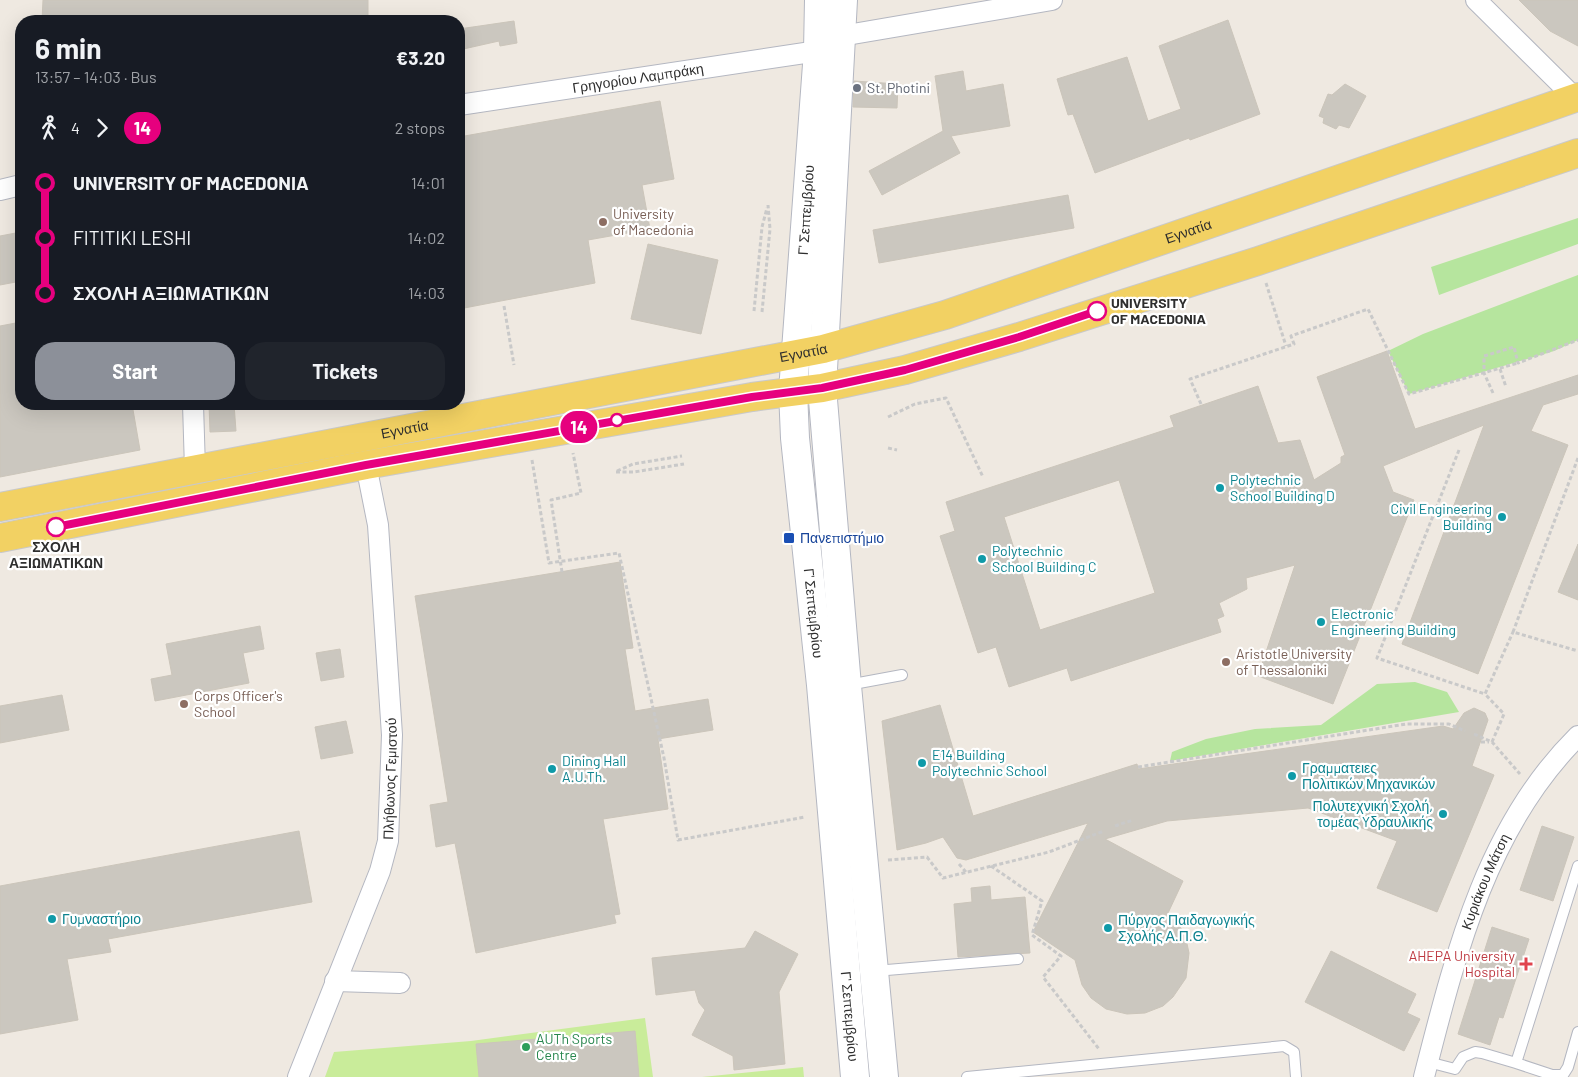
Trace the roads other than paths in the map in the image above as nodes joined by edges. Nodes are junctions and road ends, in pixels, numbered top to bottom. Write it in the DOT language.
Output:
graph roads {
  1 [pos="819,0"];
  2 [pos="843,0"];
  3 [pos="1052,0"];
  4 [pos="1476,0"];
  5 [pos="841,36"];
  6 [pos="818,51"];
  7 [pos="1576,97"];
  8 [pos="465,104"];
  9 [pos="1578,153"];
  10 [pos="15,186"];
  11 [pos="0,190"];
  12 [pos="823,349"];
  13 [pos="795,355"];
  14 [pos="822,388"];
  15 [pos="792,391"];
  16 [pos="193,410"];
  17 [pos="366,465"];
  18 [pos="195,469"];
  19 [pos="0,507"];
  20 [pos="0,538"];
  21 [pos="902,675"];
  22 [pos="847,686"];
  23 [pos="1578,736"];
  24 [pos="1578,866"];
  25 [pos="1576,878"];
  26 [pos="1018,959"];
  27 [pos="874,971"];
  28 [pos="335,981"];
  29 [pos="400,983"];
  30 [pos="1578,1032"];
  31 [pos="1516,1064"];
  32 [pos="1426,1069"];
  33 [pos="1456,1073"];
  34 [pos="298,1077"];
  35 [pos="855,1077"];
  36 [pos="884,1077"];
  37 [pos="967,1077"];
  38 [pos="1296,1077"];
  1 -- 6 [label="main road, Γ' Σεπτεμβρίου"];
  2 -- 5 [label="main road, Γ' Σεπτεμβρίου"];
  3 -- 5 [label="street"];
  4 -- 7 [label="street"];
  5 -- 12 [label="main road, Γ' Σεπτεμβρίου"];
  6 -- 8 [label="street, Γρηγορίου Λαμπράκη"];
  6 -- 13 [label="main road, Γ' Σεπτεμβρίου"];
  7 -- 12 [label="main road, Εγνατία"];
  9 -- 14 [label="main road, Εγνατία"];
  10 -- 11 [label="street"];
  12 -- 13 [label="main road, Εγνατία"];
  12 -- 14 [label="main road, Γ' Σεπτεμβρίου"];
  13 -- 15 [label="main road, Γ' Σεπτεμβρίου"];
  13 -- 18 [label="main road, Εγνατία"];
  14 -- 15 [label="main road, Εγνατία"];
  14 -- 22 [label="main road, Γ' Σεπτεμβρίου"];
  15 -- 17 [label="main road, Εγνατία"];
  15 -- 35 [label="main road, Γ' Σεπτεμβρίου"];
  16 -- 18 [label="street"];
  17 -- 20 [label="main road, Εγνατία"];
  17 -- 28 [label="street, Πλήθωνος Γεμιστού"];
  18 -- 19 [label="main road, Εγνατία"];
  21 -- 22 [label="lane"];
  22 -- 27 [label="main road, Γ' Σεπτεμβρίου"];
  23 -- 32 [label="street, Κυριάκου Μάτση"];
  24 -- 25 [label="lane"];
  25 -- 31 [label="lane"];
  26 -- 27 [label="lane"];
  27 -- 36 [label="main road, Γ' Σεπτεμβρίου"];
  28 -- 29 [label="street"];
  28 -- 34 [label="street, Πλήθωνος Γεμιστού"];
  30 -- 31 [label="lane"];
  31 -- 33 [label="lane"];
  32 -- 33 [label="lane"];
  37 -- 38 [label="lane"];
}
